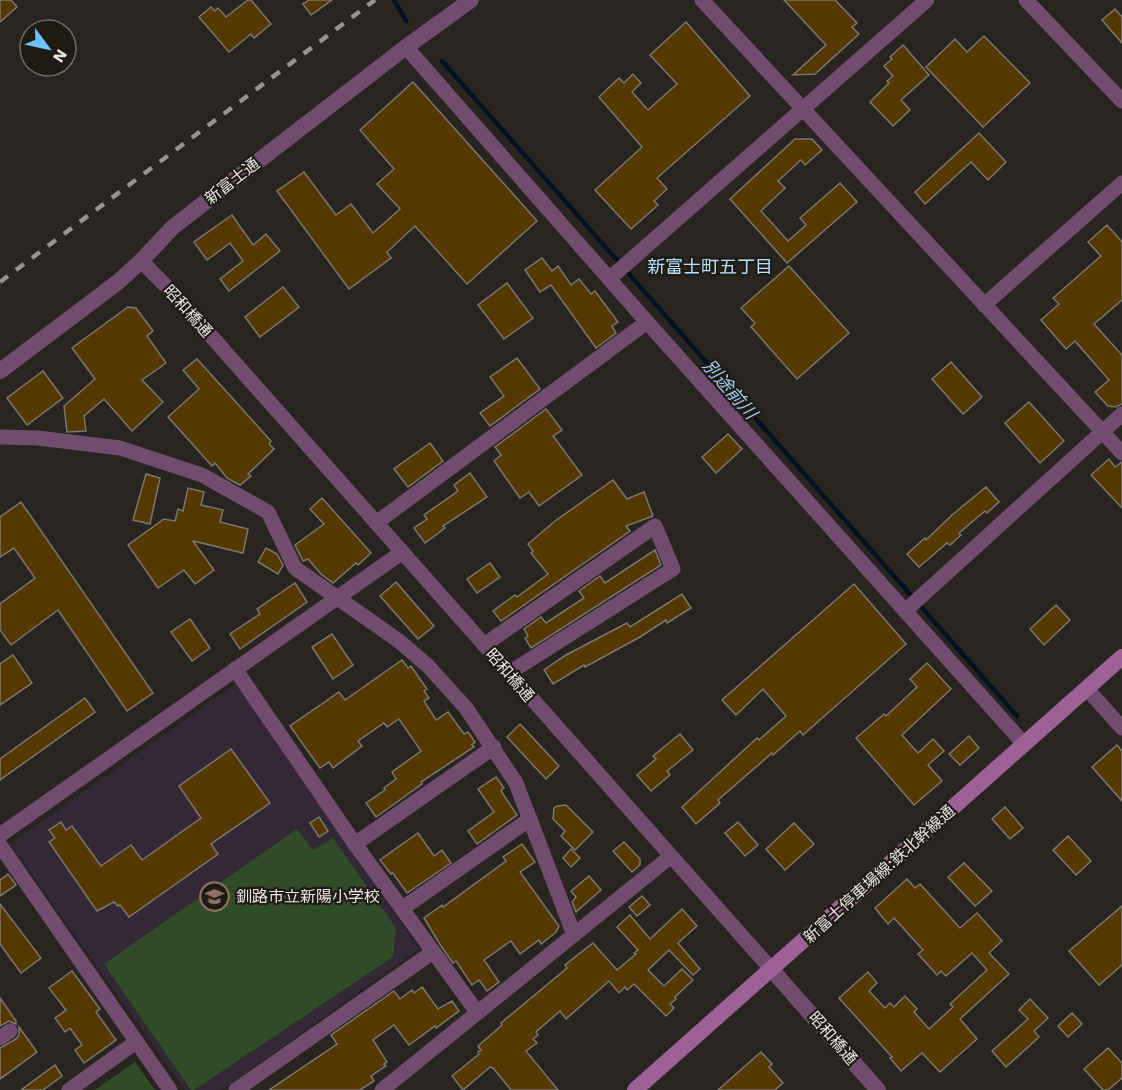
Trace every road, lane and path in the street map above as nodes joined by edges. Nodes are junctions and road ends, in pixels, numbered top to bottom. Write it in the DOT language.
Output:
graph roads {
  1 [pos="471,0"];
  2 [pos="702,0"];
  3 [pos="927,0"];
  4 [pos="1026,0"];
  5 [pos="406,47"];
  6 [pos="1122,102"];
  7 [pos="802,108"];
  8 [pos="1122,183"];
  9 [pos="141,261"];
  10 [pos="609,279"];
  11 [pos="984,305"];
  12 [pos="647,322"];
  13 [pos="0,371"];
  14 [pos="1122,414"];
  15 [pos="1102,432"];
  16 [pos="0,437"];
  17 [pos="1122,453"];
  18 [pos="376,523"];
  19 [pos="401,553"];
  20 [pos="337,598"];
  21 [pos="905,612"];
  22 [pos="484,645"];
  23 [pos="1122,657"];
  24 [pos="235,669"];
  25 [pos="509,673"];
  26 [pos="1087,689"];
  27 [pos="1122,728"];
  28 [pos="1024,744"];
  29 [pos="494,747"];
  30 [pos="530,819"];
  31 [pos="0,835"];
  32 [pos="355,844"];
  33 [pos="0,845"];
  34 [pos="670,857"];
  35 [pos="403,908"];
  36 [pos="574,935"];
  37 [pos="433,952"];
  38 [pos="772,970"];
  39 [pos="477,1012"];
  40 [pos="136,1042"];
  41 [pos="69,1090"];
  42 [pos="171,1090"];
  43 [pos="236,1090"];
  44 [pos="382,1090"];
  45 [pos="635,1090"];
  46 [pos="878,1090"];
  1 -- 5 [label="street, 新富士通"];
  2 -- 7 [label="street"];
  3 -- 7 [label="street"];
  4 -- 6 [label="street"];
  5 -- 9 [label="street, 新富士通"];
  5 -- 10 [label="street"];
  7 -- 10 [label="street"];
  7 -- 11 [label="street"];
  8 -- 11 [label="street"];
  9 -- 13 [label="street, 新富士通"];
  9 -- 18 [label="street, 昭和橋通"];
  10 -- 12 [label="street"];
  11 -- 15 [label="street"];
  12 -- 18 [label="street"];
  12 -- 21 [label="street"];
  14 -- 15 [label="street"];
  15 -- 17 [label="street"];
  15 -- 21 [label="street"];
  16 -- 20 [label="street"];
  18 -- 19 [label="street, 昭和橋通"];
  19 -- 20 [label="street"];
  19 -- 22 [label="street, 昭和橋通"];
  20 -- 24 [label="street"];
  20 -- 29 [label="street"];
  21 -- 28 [label="street"];
  22 -- 25 [label="street, 昭和橋通"];
  22 -- 25 [label="street"];
  23 -- 26 [label="main road, 新富士停車場線:鉄北幹線通"];
  24 -- 31 [label="street"];
  24 -- 32 [label="street"];
  25 -- 34 [label="street, 昭和橋通"];
  26 -- 27 [label="street"];
  26 -- 28 [label="main road, 新富士停車場線:鉄北幹線通"];
  28 -- 38 [label="main road, 新富士停車場線:鉄北幹線通"];
  29 -- 30 [label="street"];
  29 -- 32 [label="street"];
  30 -- 35 [label="street"];
  30 -- 36 [label="street"];
  32 -- 35 [label="street"];
  33 -- 40 [label="street"];
  34 -- 36 [label="street"];
  34 -- 38 [label="street, 昭和橋通"];
  35 -- 37 [label="street"];
  36 -- 39 [label="street"];
  37 -- 39 [label="street"];
  37 -- 43 [label="street"];
  38 -- 45 [label="main road, 新富士停車場線:鉄北幹線通"];
  38 -- 46 [label="street, 昭和橋通"];
  39 -- 44 [label="street"];
  40 -- 41 [label="street"];
  40 -- 42 [label="street"];
}
